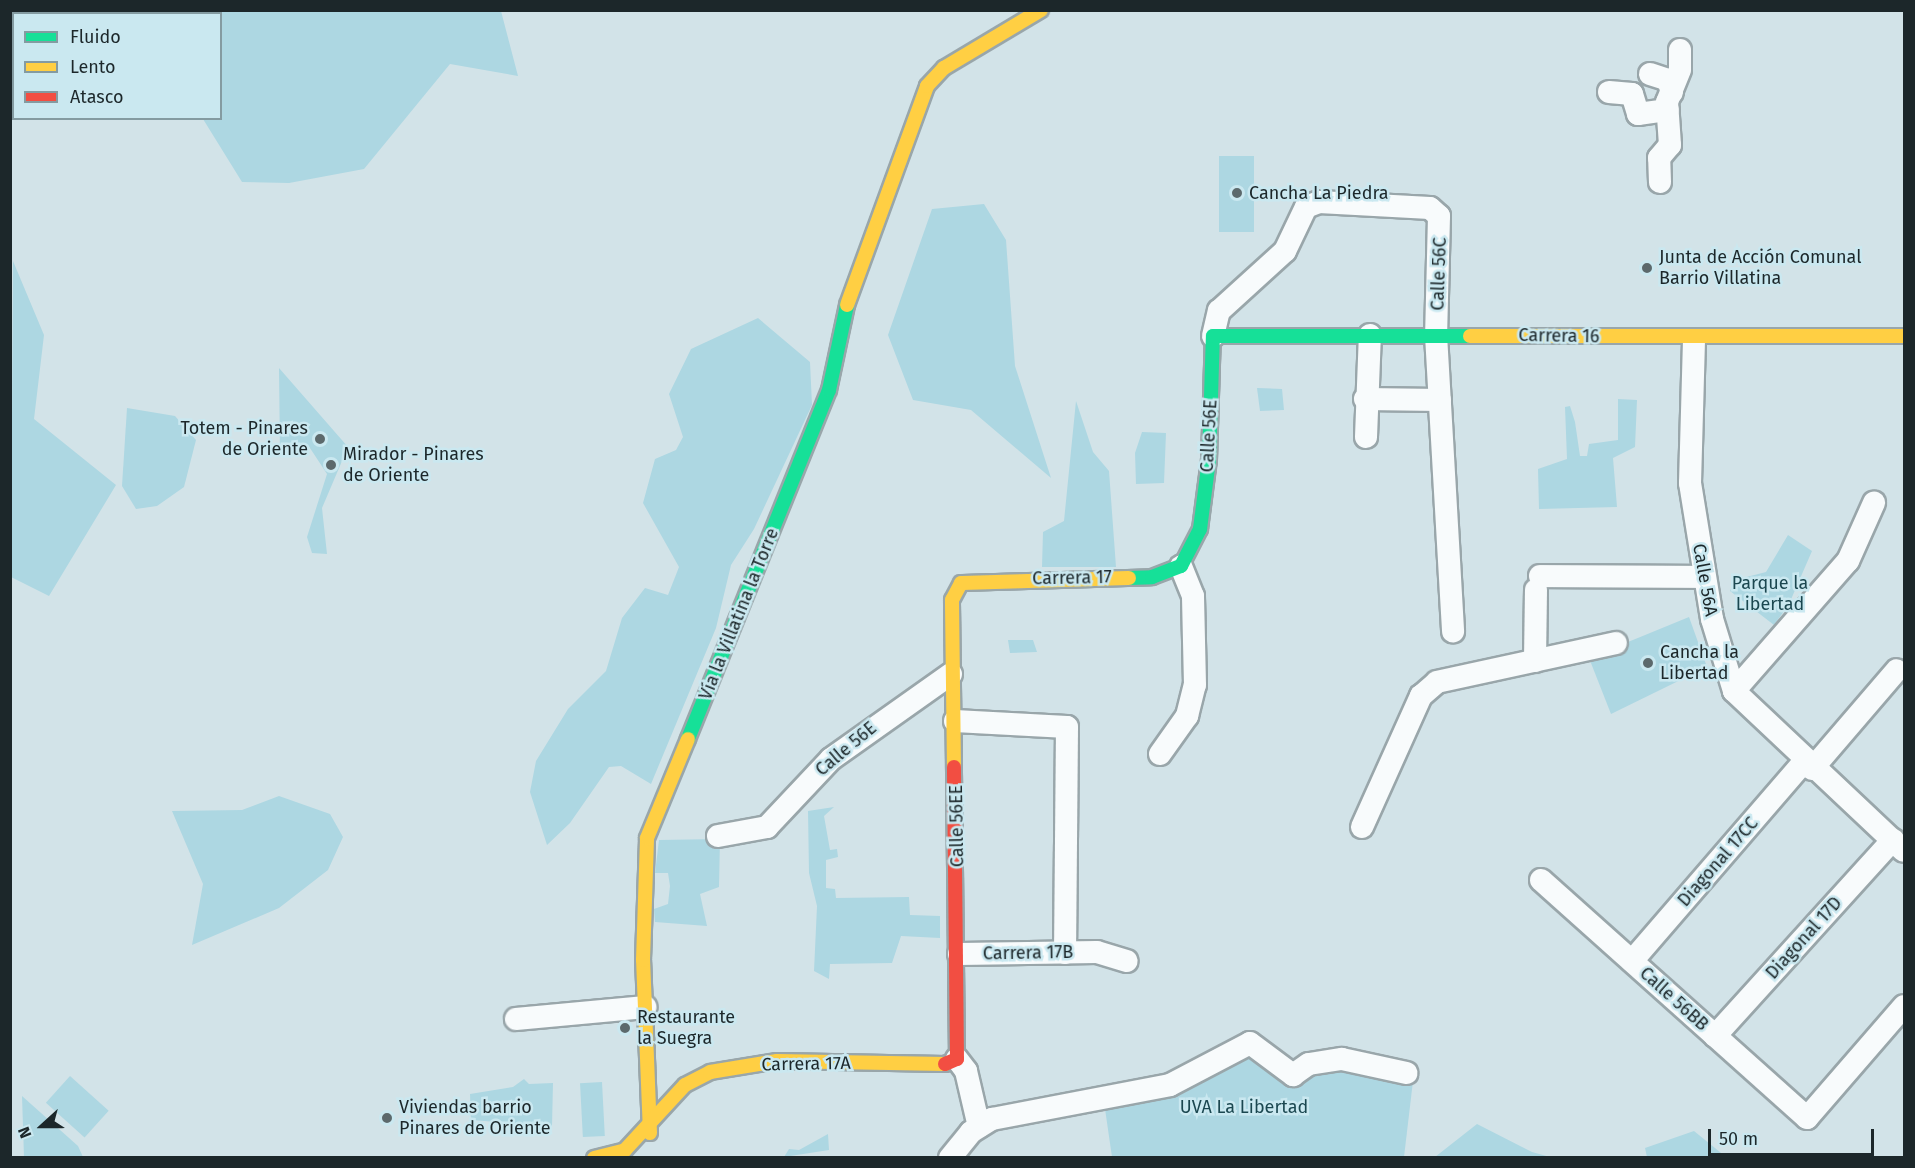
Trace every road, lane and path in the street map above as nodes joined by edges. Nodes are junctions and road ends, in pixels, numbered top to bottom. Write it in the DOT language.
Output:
graph roads {
  1 [pos="1041,10"];
  2 [pos="1680,50"];
  3 [pos="1650,74"];
  4 [pos="1609,92"];
  5 [pos="1670,101"];
  6 [pos="1660,182"];
  7 [pos="1370,334"];
  8 [pos="1436,335"];
  9 [pos="1213,336"];
  10 [pos="1905,336"];
  11 [pos="1694,340"];
  12 [pos="1365,399"];
  13 [pos="1440,400"];
  14 [pos="1366,437"];
  15 [pos="1874,503"];
  16 [pos="1181,566"];
  17 [pos="1704,577"];
  18 [pos="961,583"];
  19 [pos="1453,632"];
  20 [pos="1616,643"];
  21 [pos="1535,661"];
  22 [pos="1897,670"];
  23 [pos="951,674"];
  24 [pos="1734,691"];
  25 [pos="954,721"];
  26 [pos="1160,754"];
  27 [pos="1808,766"];
  28 [pos="1362,827"];
  29 [pos="718,836"];
  30 [pos="1899,846"];
  31 [pos="1541,880"];
  32 [pos="1065,953"];
  33 [pos="959,954"];
  34 [pos="1127,961"];
  35 [pos="1632,961"];
  36 [pos="1905,1006"];
  37 [pos="645,1007"];
  38 [pos="516,1020"];
  39 [pos="1716,1036"];
  40 [pos="951,1061"];
  41 [pos="1406,1073"];
  42 [pos="650,1121"];
  43 [pos="979,1127"];
  44 [pos="649,1148"];
  45 [pos="594,1158"];
  46 [pos="950,1158"];
  1 -- 37 [label="street, Vía la Villatina la Torre"];
  2 -- 5 [label="street"];
  3 -- 5 [label="street"];
  4 -- 5 [label="street"];
  5 -- 6 [label="street"];
  7 -- 8 [label="street, Carrera 16"];
  7 -- 9 [label="street, Carrera 16"];
  7 -- 12 [label="street"];
  8 -- 9 [label="street, Calle 56C"];
  8 -- 11 [label="street, Carrera 16"];
  8 -- 13 [label="street, Calle 56C"];
  9 -- 16 [label="street, Calle 56E"];
  10 -- 11 [label="street, Carrera 16"];
  11 -- 17 [label="street, Calle 56A"];
  12 -- 13 [label="street"];
  12 -- 14 [label="street"];
  13 -- 19 [label="street, Calle 56C"];
  15 -- 24 [label="street"];
  16 -- 18 [label="street, Carrera 17"];
  16 -- 26 [label="street"];
  17 -- 21 [label="street"];
  17 -- 24 [label="street, Calle 56A"];
  18 -- 23 [label="street, Calle 56EE"];
  20 -- 21 [label="street"];
  21 -- 28 [label="street"];
  22 -- 27 [label="street, Diagonal 17CC"];
  23 -- 25 [label="street, Calle 56EE"];
  23 -- 29 [label="street, Calle 56E"];
  24 -- 27 [label="street, Calle 56A"];
  25 -- 32 [label="street"];
  25 -- 33 [label="street, Calle 56EE"];
  27 -- 30 [label="street, Calle 56A"];
  27 -- 35 [label="street, Diagonal 17CC"];
  30 -- 39 [label="street, Diagonal 17D"];
  31 -- 35 [label="street, Calle 56BB"];
  32 -- 33 [label="street, Carrera 17B"];
  32 -- 34 [label="street, Carrera 17B"];
  33 -- 40 [label="street, Calle 56EE"];
  35 -- 39 [label="street, Calle 56BB"];
  36 -- 39 [label="street, Calle 56BB"];
  37 -- 38 [label="street"];
  37 -- 42 [label="street, Vía la Villatina la Torre"];
  40 -- 42 [label="street, Carrera 17A"];
  40 -- 43 [label="street"];
  41 -- 43 [label="street"];
  42 -- 44 [label="street, Vía la Villatina la Torre"];
  42 -- 45 [label="street, Carrera 17A"];
  43 -- 46 [label="street"];
}
